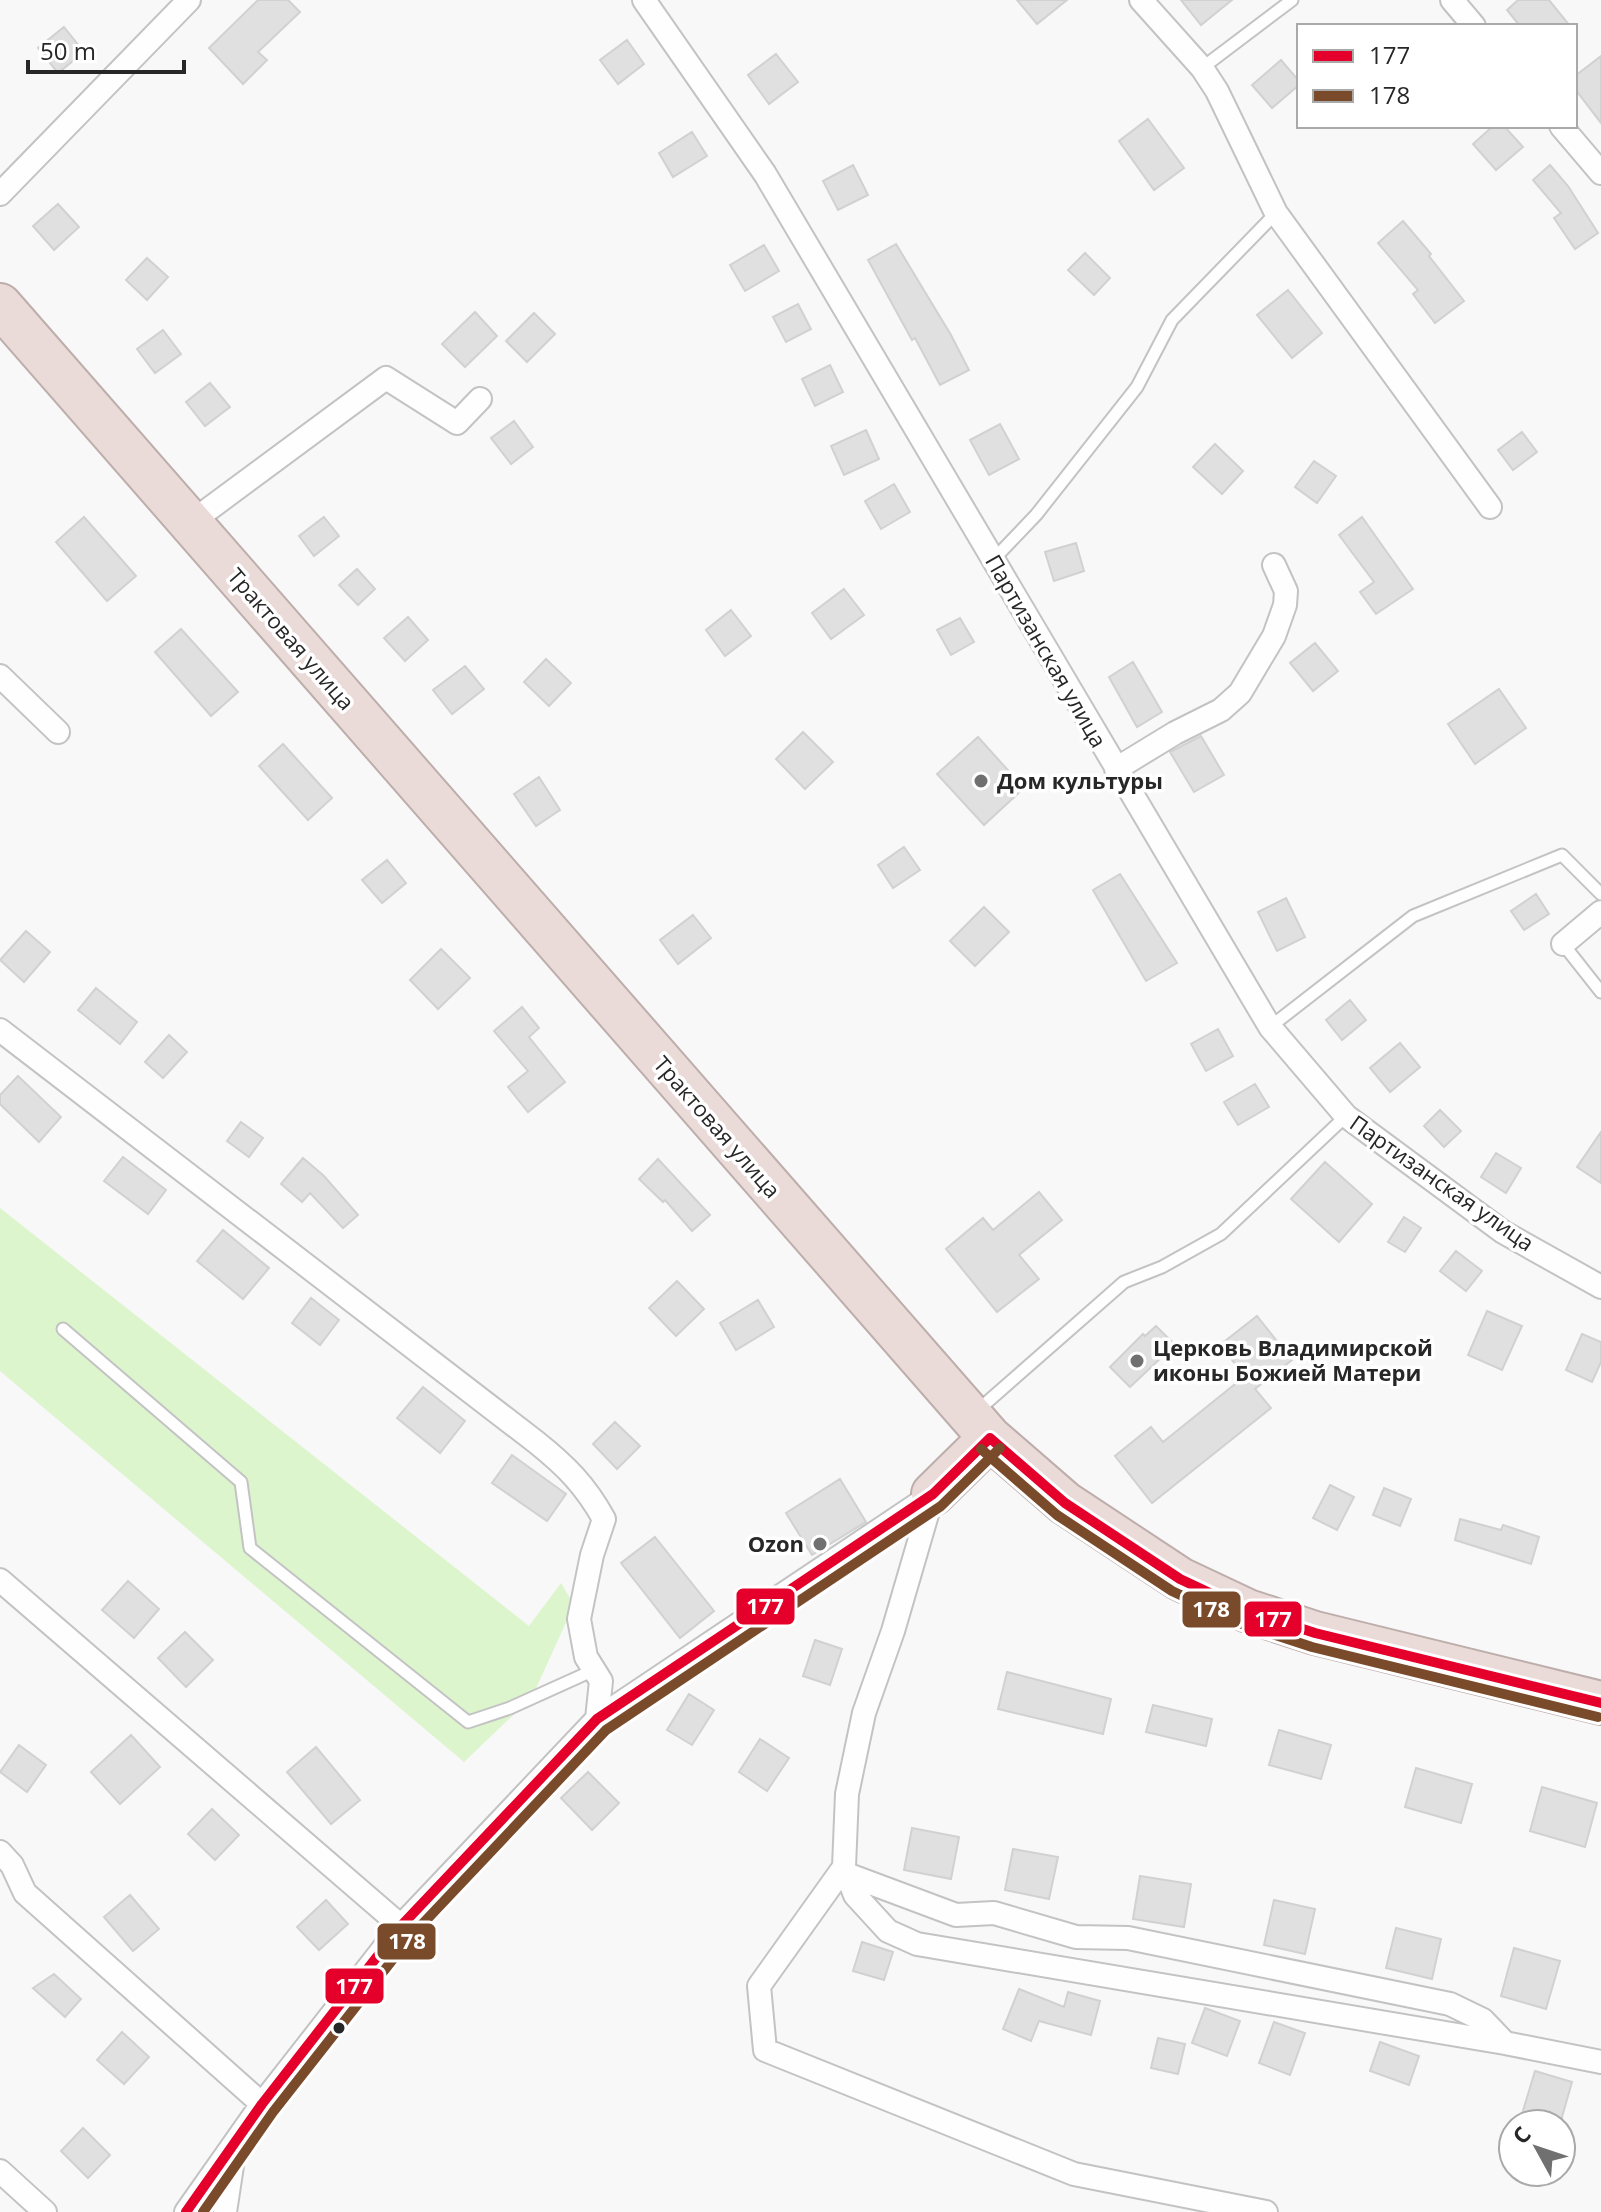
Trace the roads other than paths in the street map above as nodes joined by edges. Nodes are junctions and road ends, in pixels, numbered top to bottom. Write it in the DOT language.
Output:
graph roads {
  1 [pos="189,0"];
  2 [pos="644,0"];
  3 [pos="1141,0"];
  4 [pos="1292,0"];
  5 [pos="1452,0"];
  6 [pos="1472,24"];
  7 [pos="1202,68"];
  8 [pos="1563,128"];
  9 [pos="1601,173"];
  10 [pos="0,194"];
  11 [pos="1276,213"];
  12 [pos="0,305"];
  13 [pos="480,399"];
  14 [pos="1490,507"];
  15 [pos="190,523"];
  16 [pos="993,561"];
  17 [pos="1274,565"];
  18 [pos="0,676"];
  19 [pos="58,732"];
  20 [pos="1116,769"];
  21 [pos="1601,894"];
  22 [pos="1601,912"];
  23 [pos="1563,944"];
  24 [pos="1601,992"];
  25 [pos="1270,1027"];
  26 [pos="0,1030"];
  27 [pos="1346,1116"];
  28 [pos="1601,1287"];
  29 [pos="63,1329"];
  30 [pos="980,1427"];
  31 [pos="933,1494"];
  32 [pos="0,1580"];
  33 [pos="594,1670"];
  34 [pos="1601,1703"];
  35 [pos="597,1719"];
  36 [pos="0,1852"];
  37 [pos="846,1871"];
  38 [pos="401,1926"];
  39 [pos="1505,2043"];
  40 [pos="1601,2062"];
  41 [pos="262,2104"];
  42 [pos="235,2142"];
  43 [pos="0,2171"];
  44 [pos="45,2212"];
  45 [pos="186,2212"];
  46 [pos="225,2212"];
  47 [pos="1266,2212"];
  1 -- 10 [label="street"];
  2 -- 16 [label="street, Партизанская улица"];
  3 -- 7 [label="street"];
  4 -- 7 [label="lane"];
  5 -- 6 [label="street"];
  7 -- 11 [label="street"];
  8 -- 9 [label="street"];
  11 -- 14 [label="street"];
  11 -- 16 [label="lane"];
  12 -- 15 [label="highway, Трактовая улица"];
  13 -- 15 [label="street"];
  15 -- 30 [label="highway, Трактовая улица"];
  16 -- 20 [label="street, Партизанская улица"];
  17 -- 20 [label="street"];
  18 -- 19 [label="street"];
  20 -- 25 [label="street, Партизанская улица"];
  21 -- 25 [label="lane"];
  22 -- 23 [label="street"];
  23 -- 24 [label="lane"];
  25 -- 27 [label="street, Партизанская улица"];
  26 -- 33 [label="street"];
  27 -- 28 [label="street, Партизанская улица"];
  27 -- 30 [label="lane"];
  29 -- 33 [label="lane"];
  30 -- 31 [label="highway"];
  30 -- 34 [label="highway, Трактовая улица"];
  31 -- 35 [label="street"];
  31 -- 37 [label="street"];
  32 -- 38 [label="street"];
  33 -- 35 [label="street"];
  35 -- 38 [label="street"];
  36 -- 41 [label="street"];
  37 -- 39 [label="street"];
  37 -- 39 [label="street"];
  37 -- 47 [label="street"];
  38 -- 41 [label="street"];
  39 -- 40 [label="street"];
  41 -- 42 [label="street"];
  42 -- 45 [label="street"];
  42 -- 46 [label="street"];
  43 -- 44 [label="street"];
}
